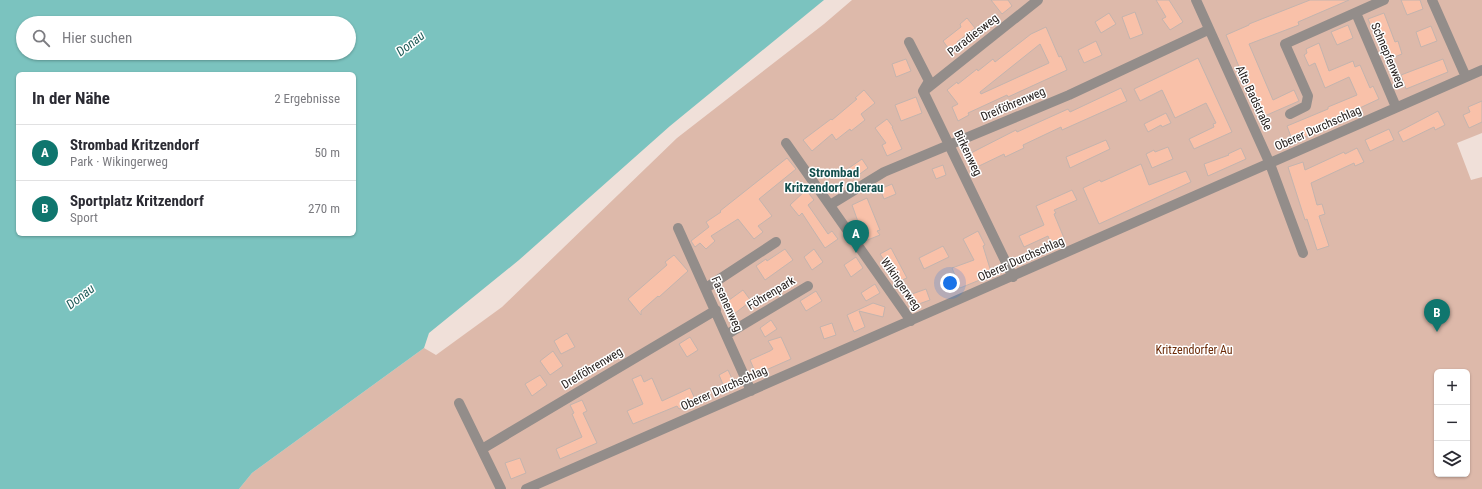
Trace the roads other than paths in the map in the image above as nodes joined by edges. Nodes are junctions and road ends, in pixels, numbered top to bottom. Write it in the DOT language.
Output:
graph roads {
  1 [pos="1038,0"];
  2 [pos="1196,0"];
  3 [pos="1384,0"];
  4 [pos="1432,0"];
  5 [pos="1356,13"];
  6 [pos="1208,30"];
  7 [pos="909,42"];
  8 [pos="1482,70"];
  9 [pos="1466,78"];
  10 [pos="923,91"];
  11 [pos="1396,107"];
  12 [pos="1290,114"];
  13 [pos="786,142"];
  14 [pos="949,144"];
  15 [pos="1270,164"];
  16 [pos="830,205"];
  17 [pos="678,228"];
  18 [pos="776,242"];
  19 [pos="1303,253"];
  20 [pos="1012,277"];
  21 [pos="808,286"];
  22 [pos="706,288"];
  23 [pos="716,310"];
  24 [pos="911,321"];
  25 [pos="726,335"];
  26 [pos="751,391"];
  27 [pos="459,403"];
  28 [pos="482,449"];
  29 [pos="501,489"];
  30 [pos="526,489"];
  1 -- 10 [label="street, Paradiesweg"];
  2 -- 6 [label="street, Alte Badstraße"];
  3 -- 5 [label="street"];
  4 -- 9 [label="street"];
  5 -- 11 [label="street, Schnepfenweg"];
  5 -- 12 [label="street"];
  6 -- 14 [label="street, Dreiföhrenweg"];
  6 -- 15 [label="street, Alte Badstraße"];
  7 -- 10 [label="street"];
  8 -- 9 [label="street, Oberer Durchschlag"];
  9 -- 11 [label="street, Oberer Durchschlag"];
  10 -- 14 [label="street, Birkenweg"];
  11 -- 15 [label="street, Oberer Durchschlag"];
  13 -- 16 [label="street, Wikingerweg"];
  14 -- 16 [label="street, Dreiföhrenweg"];
  14 -- 20 [label="street, Birkenweg"];
  15 -- 19 [label="street, Alte Badstraße"];
  15 -- 20 [label="street, Oberer Durchschlag"];
  16 -- 24 [label="street, Wikingerweg"];
  17 -- 22 [label="street, Fasanenweg"];
  18 -- 22 [label="street"];
  20 -- 24 [label="street, Oberer Durchschlag"];
  21 -- 25 [label="street, Föhrenpark"];
  22 -- 23 [label="street, Fasanenweg"];
  23 -- 25 [label="street, Fasanenweg"];
  23 -- 28 [label="street, Dreiföhrenweg"];
  24 -- 26 [label="street, Oberer Durchschlag"];
  25 -- 26 [label="street, Fasanenweg"];
  26 -- 30 [label="street, Oberer Durchschlag"];
  27 -- 28 [label="street"];
  28 -- 29 [label="street"];
}
